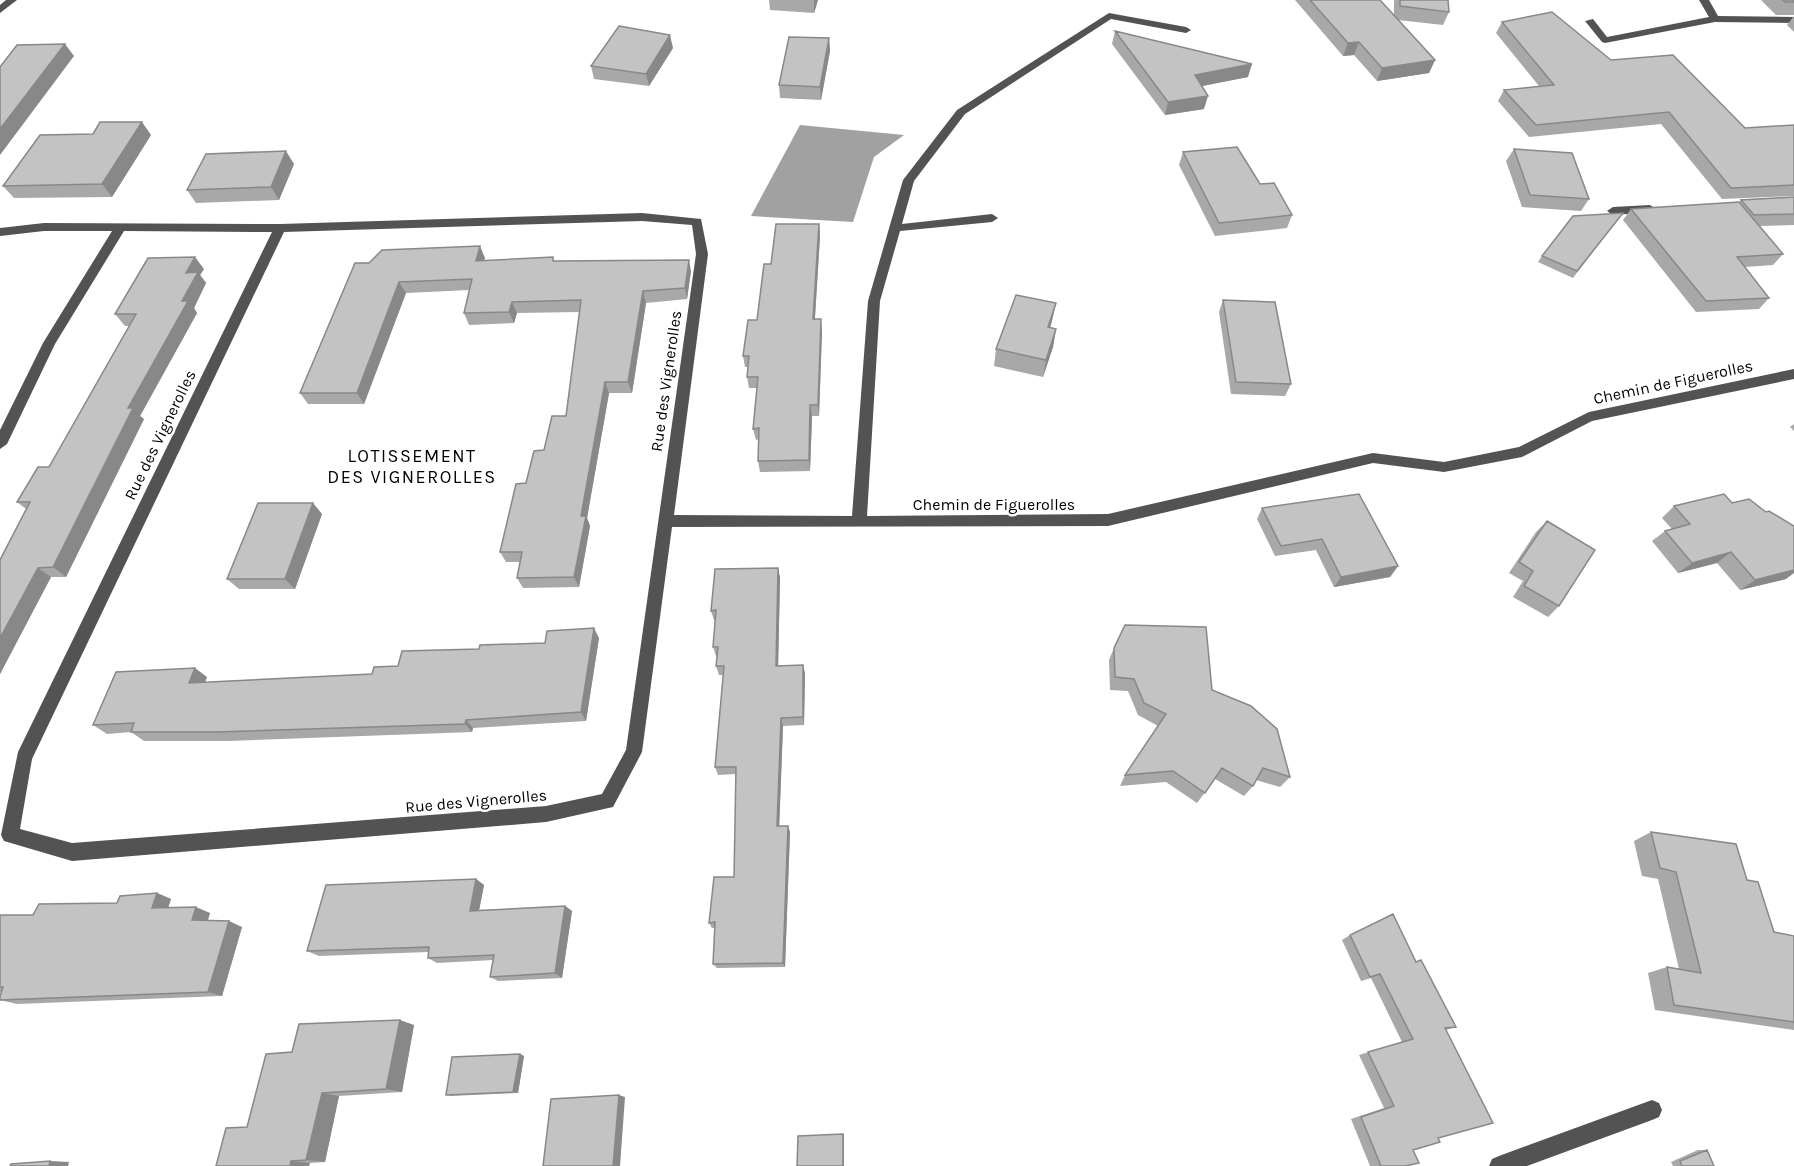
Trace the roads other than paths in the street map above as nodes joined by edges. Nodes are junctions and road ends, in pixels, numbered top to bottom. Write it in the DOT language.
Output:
graph roads {
  1 [pos="12,0"];
  2 [pos="1704,0"];
  3 [pos="0,10"];
  4 [pos="1715,19"];
  5 [pos="1794,20"];
  6 [pos="1590,21"];
  7 [pos="1186,30"];
  8 [pos="1658,209"];
  9 [pos="1613,212"];
  10 [pos="992,218"];
  11 [pos="120,228"];
  12 [pos="280,228"];
  13 [pos="896,228"];
  14 [pos="0,232"];
  15 [pos="1794,374"];
  16 [pos="0,444"];
  17 [pos="665,521"];
  18 [pos="859,522"];
  19 [pos="1652,1110"];
  20 [pos="1499,1166"];
  1 -- 3 [label="street"];
  2 -- 4 [label="street"];
  4 -- 5 [label="street"];
  4 -- 6 [label="street"];
  7 -- 13 [label="street"];
  8 -- 9 [label="street"];
  10 -- 13 [label="street"];
  11 -- 12 [label="street, Rue des Vignerolles"];
  11 -- 14 [label="street, Rue des Vignerolles"];
  11 -- 16 [label="street"];
  12 -- 17 [label="street, Rue des Vignerolles"];
  12 -- 17 [label="street, Rue des Vignerolles"];
  13 -- 18 [label="street"];
  15 -- 18 [label="street, Chemin de Figuerolles"];
  17 -- 18 [label="street, Chemin de Figuerolles"];
  19 -- 20 [label="street"];
}
